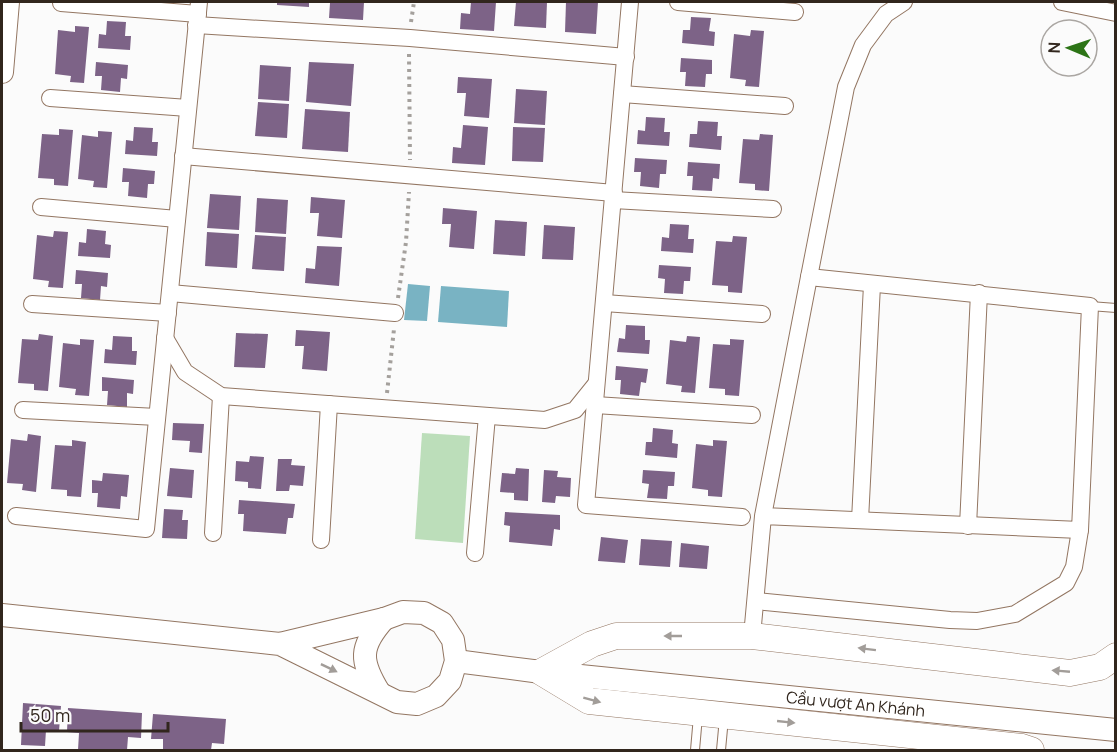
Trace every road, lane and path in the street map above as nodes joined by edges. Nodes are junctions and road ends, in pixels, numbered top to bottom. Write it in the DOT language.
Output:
graph roads {
  1 [pos="8,2"];
  2 [pos="414,2"];
  3 [pos="630,2"];
  4 [pos="678,2"];
  5 [pos="904,2"];
  6 [pos="1062,2"];
  7 [pos="61,3"];
  8 [pos="795,12"];
  9 [pos="1116,13"];
  10 [pos="197,14"];
  11 [pos="410,38"];
  12 [pos="626,57"];
  13 [pos="2,72"];
  14 [pos="622,94"];
  15 [pos="50,98"];
  16 [pos="785,106"];
  17 [pos="188,108"];
  18 [pos="183,156"];
  19 [pos="410,175"];
  20 [pos="613,196"];
  21 [pos="41,207"];
  22 [pos="772,209"];
  23 [pos="177,219"];
  24 [pos="809,277"];
  25 [pos="872,285"];
  26 [pos="170,293"];
  27 [pos="979,293"];
  28 [pos="604,303"];
  29 [pos="32,304"];
  30 [pos="1090,306"];
  31 [pos="1116,308"];
  32 [pos="168,312"];
  33 [pos="395,313"];
  34 [pos="762,314"];
  35 [pos="165,338"];
  36 [pos="596,384"];
  37 [pos="220,396"];
  38 [pos="329,404"];
  39 [pos="595,405"];
  40 [pos="386,409"];
  41 [pos="23,410"];
  42 [pos="752,415"];
  43 [pos="487,416"];
  44 [pos="157,417"];
  45 [pos="16,516"];
  46 [pos="763,516"];
  47 [pos="742,518"];
  48 [pos="860,520"];
  49 [pos="969,526"];
  50 [pos="1080,530"];
  51 [pos="213,533"];
  52 [pos="321,540"];
  53 [pos="475,553"];
  54 [pos="756,601"];
  55 [pos="2,615"];
  56 [pos="384,619"];
  57 [pos="752,636"];
  58 [pos="280,644"];
  59 [pos="1116,656"];
  60 [pos="456,661"];
  61 [pos="541,672"];
  62 [pos="379,692"];
  63 [pos="698,713"];
  64 [pos="724,716"];
  65 [pos="1116,730"];
  66 [pos="695,750"];
  67 [pos="721,750"];
  68 [pos="1031,750"];
  1 -- 13 [label="street"];
  2 -- 11 [label="path"];
  3 -- 12 [label="street"];
  4 -- 8 [label="street"];
  5 -- 24 [label="street"];
  6 -- 9 [label="street"];
  7 -- 10 [label="street"];
  10 -- 11 [label="street"];
  10 -- 17 [label="street"];
  11 -- 12 [label="street"];
  11 -- 19 [label="path"];
  12 -- 14 [label="street"];
  14 -- 16 [label="street"];
  14 -- 20 [label="street"];
  15 -- 17 [label="street"];
  17 -- 18 [label="street"];
  18 -- 19 [label="street"];
  18 -- 23 [label="street"];
  19 -- 20 [label="street"];
  19 -- 33 [label="path"];
  20 -- 22 [label="street"];
  20 -- 28 [label="street"];
  21 -- 23 [label="street"];
  23 -- 26 [label="street"];
  24 -- 25 [label="street"];
  24 -- 46 [label="street"];
  25 -- 27 [label="street"];
  25 -- 48 [label="street"];
  26 -- 32 [label="street"];
  26 -- 33 [label="street"];
  27 -- 30 [label="street"];
  27 -- 49 [label="street"];
  28 -- 34 [label="street"];
  28 -- 36 [label="street"];
  29 -- 32 [label="street"];
  30 -- 31 [label="lane"];
  30 -- 50 [label="street"];
  32 -- 35 [label="street"];
  33 -- 40 [label="path"];
  35 -- 37 [label="street"];
  35 -- 44 [label="street"];
  36 -- 39 [label="street"];
  36 -- 43 [label="street"];
  37 -- 38 [label="street"];
  37 -- 51 [label="street"];
  38 -- 40 [label="street"];
  38 -- 52 [label="street"];
  39 -- 42 [label="street"];
  39 -- 47 [label="street"];
  40 -- 43 [label="street"];
  41 -- 44 [label="street"];
  43 -- 53 [label="street"];
  44 -- 45 [label="street"];
  46 -- 48 [label="street"];
  46 -- 54 [label="street"];
  48 -- 49 [label="street"];
  49 -- 50 [label="street"];
  50 -- 54 [label="street"];
  54 -- 57 [label="street"];
  55 -- 58 [label="street"];
  56 -- 58 [label="street"];
  56 -- 60 [label="street"];
  56 -- 62 [label="street"];
  59 -- 57 [label="main road, one-way"];
  57 -- 61 [label="main road, one-way"];
  58 -- 62 [label="street, one-way"];
  60 -- 61 [label="street, Cầu vượt An Khánh"];
  60 -- 62 [label="street"];
  61 -- 63 [label="main road, one-way"];
  61 -- 65 [label="street, Cầu vượt An Khánh"];
  63 -- 64 [label="main road"];
  63 -- 66 [label="lane"];
  64 -- 67 [label="lane"];
  64 -- 68 [label="main road, one-way"];
}
